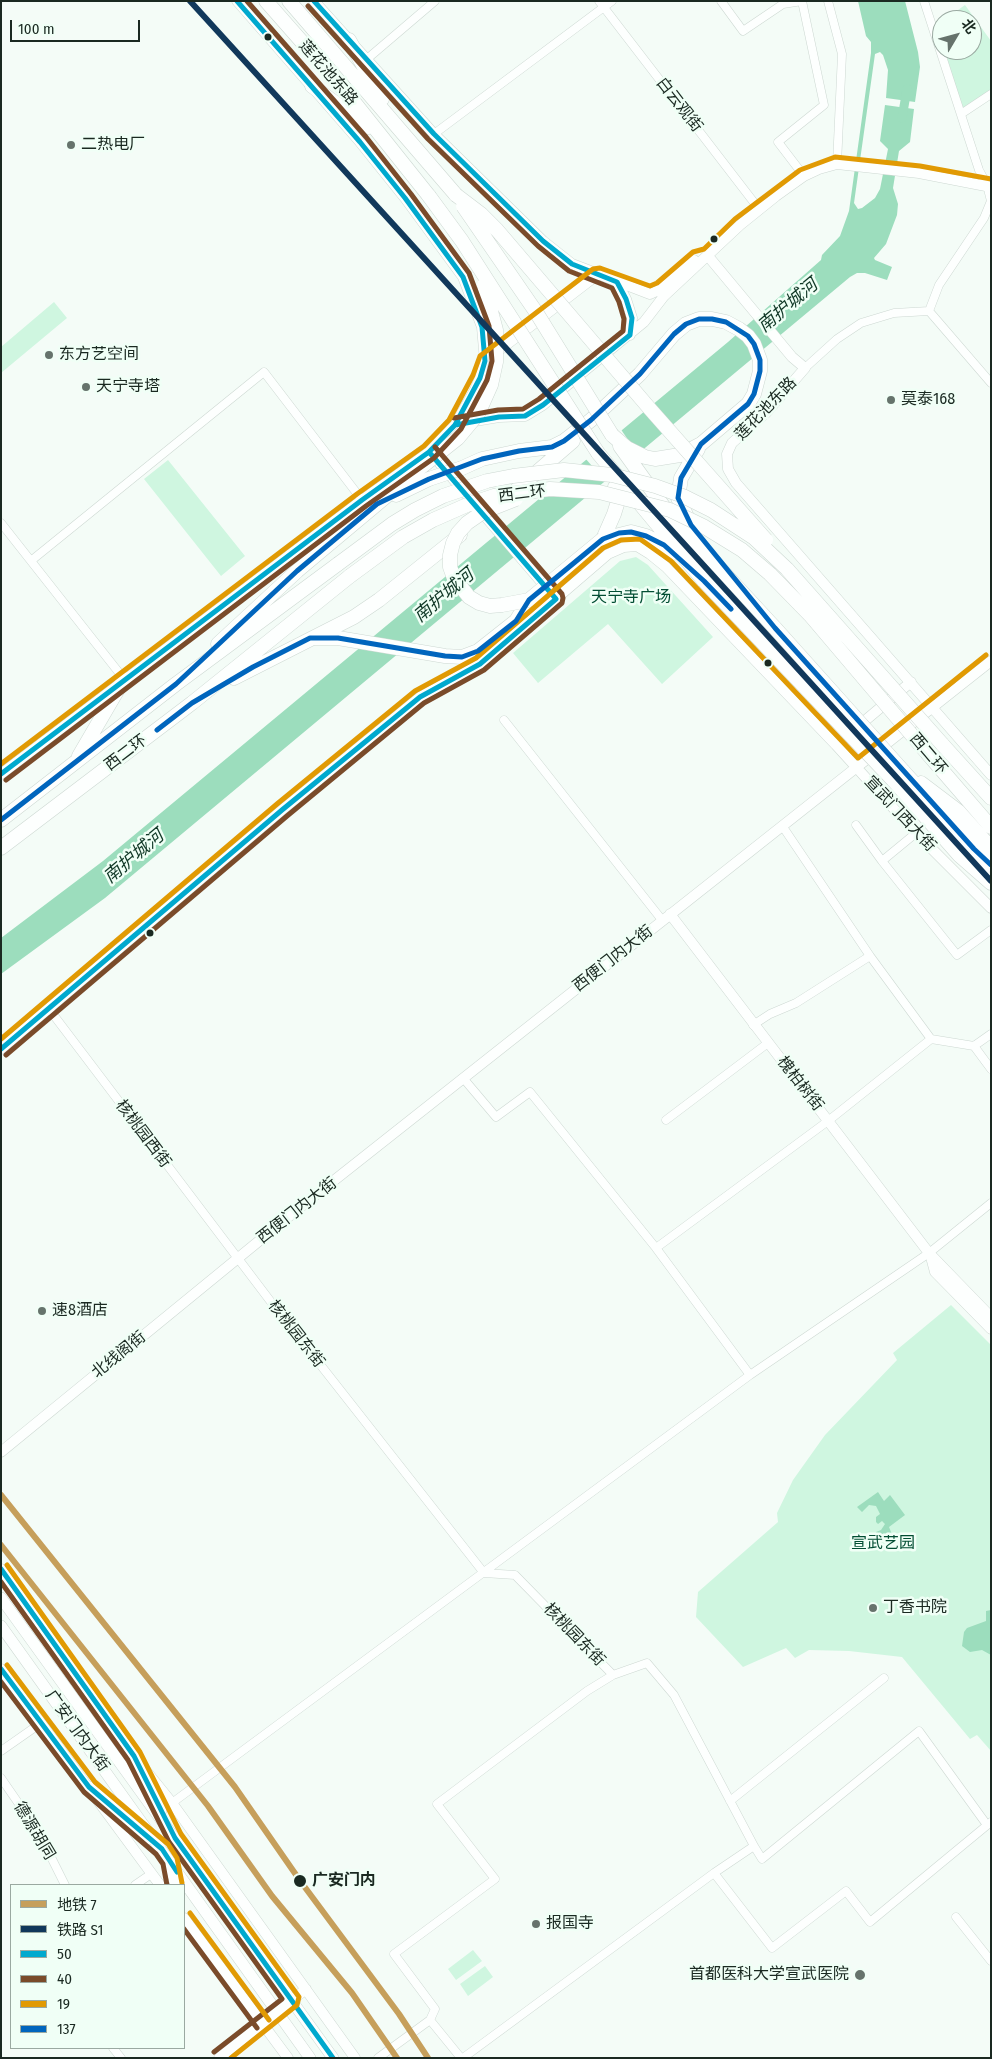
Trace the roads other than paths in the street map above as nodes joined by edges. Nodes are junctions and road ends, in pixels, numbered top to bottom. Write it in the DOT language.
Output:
graph roads {
  1 [pos="238,1"];
  2 [pos="266,1"];
  3 [pos="288,1"];
  4 [pos="314,1"];
  5 [pos="435,1"];
  6 [pos="612,1"];
  7 [pos="721,1"];
  8 [pos="828,1"];
  9 [pos="924,1"];
  10 [pos="601,4"];
  11 [pos="349,40"];
  12 [pos="367,59"];
  13 [pos="312,86"];
  14 [pos="991,94"];
  15 [pos="961,114"];
  16 [pos="396,124"];
  17 [pos="434,134"];
  18 [pos="382,138"];
  19 [pos="836,164"];
  20 [pos="804,176"];
  21 [pos="989,186"];
  22 [pos="456,195"];
  23 [pos="759,209"];
  24 [pos="708,256"];
  25 [pos="481,272"];
  26 [pos="596,274"];
  27 [pos="617,282"];
  28 [pos="929,311"];
  29 [pos="630,335"];
  30 [pos="484,361"];
  31 [pos="805,368"];
  32 [pos="991,383"];
  33 [pos="475,390"];
  34 [pos="499,417"];
  35 [pos="591,420"];
  36 [pos="455,425"];
  37 [pos="612,435"];
  38 [pos="429,452"];
  39 [pos="598,453"];
  40 [pos="685,460"];
  41 [pos="535,492"];
  42 [pos="362,500"];
  43 [pos="377,504"];
  44 [pos="490,516"];
  45 [pos="1,523"];
  46 [pos="603,539"];
  47 [pos="32,560"];
  48 [pos="787,569"];
  49 [pos="704,581"];
  50 [pos="556,598"];
  51 [pos="529,600"];
  52 [pos="775,628"];
  53 [pos="310,638"];
  54 [pos="991,662"];
  55 [pos="124,679"];
  56 [pos="911,682"];
  57 [pos="176,684"];
  58 [pos="192,703"];
  59 [pos="933,708"];
  60 [pos="504,720"];
  61 [pos="836,745"];
  62 [pos="75,762"];
  63 [pos="857,768"];
  64 [pos="903,771"];
  65 [pos="1,774"];
  66 [pos="991,775"];
  67 [pos="991,798"];
  68 [pos="1,820"];
  69 [pos="856,824"];
  70 [pos="783,827"];
  71 [pos="991,827"];
  72 [pos="916,833"];
  73 [pos="1,848"];
  74 [pos="991,848"];
  75 [pos="882,861"];
  76 [pos="991,865"];
  77 [pos="991,883"];
  78 [pos="991,908"];
  79 [pos="666,917"];
  80 [pos="991,930"];
  81 [pos="870,956"];
  82 [pos="48,1009"];
  83 [pos="753,1025"];
  84 [pos="991,1034"];
  85 [pos="931,1039"];
  86 [pos="768,1042"];
  87 [pos="974,1046"];
  88 [pos="1,1050"];
  89 [pos="991,1069"];
  90 [pos="464,1078"];
  91 [pos="666,1120"];
  92 [pos="828,1121"];
  93 [pos="991,1203"];
  94 [pos="656,1248"];
  95 [pos="930,1253"];
  96 [pos="238,1258"];
  97 [pos="991,1317"];
  98 [pos="991,1329"];
  99 [pos="750,1374"];
  100 [pos="1,1452"];
  101 [pos="1,1569"];
  102 [pos="484,1573"];
  103 [pos="1,1598"];
  104 [pos="1,1626"];
  105 [pos="1,1669"];
  106 [pos="612,1675"];
  107 [pos="884,1678"];
  108 [pos="41,1723"];
  109 [pos="1,1751"];
  110 [pos="134,1756"];
  111 [pos="1,1778"];
  112 [pos="89,1788"];
  113 [pos="730,1801"];
  114 [pos="172,1803"];
  115 [pos="989,1823"];
  116 [pos="175,1838"];
  117 [pos="754,1846"];
  118 [pos="162,1849"];
  119 [pos="170,1861"];
  120 [pos="714,1873"];
  121 [pos="151,1874"];
  122 [pos="64,1884"];
  123 [pos="136,1884"];
  124 [pos="159,1884"];
  125 [pos="175,1884"];
  126 [pos="956,1917"];
  127 [pos="185,1919"];
  128 [pos="991,1961"];
  129 [pos="306,1989"];
  130 [pos="292,2000"];
  131 [pos="277,2012"];
  132 [pos="430,2020"];
  133 [pos="263,2024"];
  134 [pos="218,2058"];
  135 [pos="288,2058"];
  136 [pos="310,2058"];
  137 [pos="333,2058"];
  138 [pos="355,2058"];
  139 [pos="378,2058"];
  140 [pos="462,2058"];
  1 -- 13 [label="street, 莲花池东路"];
  2 -- 18 [label="highway, 莲花池东路"];
  3 -- 16 [label="highway, 莲花池东路"];
  4 -- 11 [label="street"];
  5 -- 12 [label="street"];
  6 -- 10 [label="street"];
  7 -- 20 [label="street"];
  8 -- 19 [label="street"];
  9 -- 15 [label="street"];
  10 -- 17 [label="street"];
  10 -- 23 [label="street, 白云观街"];
  11 -- 12 [label="street"];
  11 -- 16 [label="highway"];
  12 -- 17 [label="street"];
  13 -- 18 [label="highway"];
  13 -- 30 [label="street, 莲花池东路"];
  14 -- 15 [label="street"];
  15 -- 21 [label="street"];
  16 -- 22 [label="highway, 莲花池东路"];
  17 -- 26 [label="street"];
  18 -- 25 [label="highway, 莲花池东路, bridge"];
  19 -- 20 [label="street"];
  19 -- 21 [label="street"];
  20 -- 23 [label="street"];
  21 -- 28 [label="street"];
  22 -- 37 [label="highway, 莲花池东路, bridge"];
  22 -- 48 [label="highway, bridge"];
  23 -- 24 [label="street"];
  24 -- 27 [label="street"];
  24 -- 29 [label="street"];
  24 -- 31 [label="street, 莲花池东路"];
  25 -- 39 [label="highway, 莲花池东路, bridge"];
  25 -- 43 [label="highway, bridge"];
  26 -- 27 [label="street"];
  26 -- 30 [label="street"];
  27 -- 29 [label="street"];
  28 -- 31 [label="street"];
  28 -- 32 [label="street"];
  29 -- 34 [label="street"];
  30 -- 33 [label="street"];
  31 -- 56 [label="street, 莲花池东路"];
  33 -- 34 [label="street"];
  33 -- 36 [label="street"];
  34 -- 36 [label="street"];
  35 -- 40 [label="highway"];
  35 -- 43 [label="highway, bridge"];
  35 -- 44 [label="highway"];
  36 -- 38 [label="street"];
  37 -- 40 [label="highway"];
  37 -- 52 [label="highway, 莲花池东路, bridge"];
  38 -- 42 [label="street"];
  38 -- 44 [label="street"];
  39 -- 46 [label="highway, bridge"];
  39 -- 49 [label="highway, 宣武门西大街, bridge"];
  40 -- 52 [label="highway, bridge"];
  41 -- 51 [label="highway, bridge"];
  41 -- 58 [label="highway, 西二环, bridge"];
  41 -- 71 [label="highway, 西二环, bridge"];
  42 -- 47 [label="street"];
  42 -- 55 [label="street"];
  43 -- 57 [label="highway"];
  44 -- 50 [label="street"];
  44 -- 53 [label="highway"];
  45 -- 47 [label="street"];
  46 -- 49 [label="highway"];
  46 -- 51 [label="highway, bridge"];
  47 -- 55 [label="street"];
  48 -- 57 [label="highway, 西二环, bridge"];
  48 -- 67 [label="highway, 西二环, bridge"];
  49 -- 77 [label="highway, 宣武门西大街, bridge"];
  50 -- 61 [label="street, 宣武门西大街"];
  50 -- 82 [label="street, 宣武门西大街"];
  51 -- 53 [label="highway"];
  52 -- 64 [label="highway, 莲花池东路, bridge"];
  53 -- 58 [label="highway"];
  54 -- 59 [label="street, 西便门内大街"];
  55 -- 62 [label="highway"];
  55 -- 65 [label="street"];
  56 -- 59 [label="street, 莲花池东路"];
  56 -- 61 [label="street"];
  57 -- 62 [label="highway, 西二环"];
  58 -- 73 [label="highway, 西二环"];
  59 -- 63 [label="street, 西便门内大街"];
  59 -- 66 [label="street"];
  60 -- 79 [label="street"];
  61 -- 63 [label="street, 宣武门西大街"];
  62 -- 68 [label="highway, 西二环"];
  63 -- 70 [label="street, 西便门内大街"];
  63 -- 72 [label="street, 宣武门西大街"];
  64 -- 74 [label="highway, 宣武门西大街"];
  64 -- 76 [label="highway, 宣武门西大街"];
  69 -- 75 [label="street"];
  70 -- 79 [label="street, 西便门内大街"];
  70 -- 81 [label="street"];
  72 -- 75 [label="street"];
  72 -- 78 [label="street, 宣武门西大街"];
  75 -- 80 [label="street"];
  79 -- 83 [label="street, 槐柏树街"];
  79 -- 90 [label="street, 西便门内大街"];
  81 -- 83 [label="street"];
  81 -- 85 [label="street"];
  82 -- 88 [label="street, 宣武门西大街"];
  82 -- 96 [label="street, 核桃园西街"];
  83 -- 86 [label="street, 槐柏树街"];
  84 -- 87 [label="street"];
  85 -- 87 [label="street"];
  85 -- 92 [label="street"];
  86 -- 91 [label="street"];
  86 -- 92 [label="street, 槐柏树街"];
  87 -- 89 [label="street"];
  90 -- 94 [label="street"];
  90 -- 96 [label="street, 西便门内大街"];
  92 -- 94 [label="street"];
  92 -- 95 [label="street, 槐柏树街"];
  93 -- 95 [label="street"];
  94 -- 99 [label="street"];
  95 -- 97 [label="street, 槐柏树街"];
  95 -- 98 [label="street, 槐柏树街"];
  95 -- 99 [label="street"];
  96 -- 100 [label="street, 北线阁街"];
  96 -- 102 [label="street, 核桃园东街"];
  99 -- 102 [label="street"];
  101 -- 110 [label="street, 广安门内大街"];
  102 -- 106 [label="street, 核桃园东街"];
  102 -- 114 [label="street"];
  103 -- 116 [label="main road, 广安门内大街"];
  104 -- 118 [label="main road, 广安门内大街"];
  105 -- 108 [label="street, 广安门内大街"];
  106 -- 113 [label="street, 核桃园东街"];
  106 -- 132 [label="street"];
  107 -- 113 [label="street"];
  108 -- 109 [label="street"];
  108 -- 112 [label="street, 广安门内大街"];
  110 -- 114 [label="street, 广安门内大街"];
  110 -- 116 [label="main road"];
  111 -- 122 [label="street, 德源胡同"];
  112 -- 118 [label="main road"];
  112 -- 121 [label="street, 广安门内大街"];
  113 -- 117 [label="street, 核桃园东街"];
  114 -- 129 [label="street, 广安门内大街"];
  115 -- 117 [label="street"];
  115 -- 120 [label="street"];
  116 -- 130 [label="main road, 广安门内大街"];
  117 -- 120 [label="street"];
  118 -- 119 [label="main road, 广安门内大街"];
  119 -- 125 [label="street, 广安门内大街"];
  119 -- 131 [label="main road, 广安门内大街"];
  120 -- 140 [label="street"];
  121 -- 123 [label="street"];
  121 -- 124 [label="street, 广安门内大街"];
  126 -- 128 [label="street"];
  127 -- 133 [label="street"];
  129 -- 130 [label="street"];
  129 -- 138 [label="street, 广安门内大街"];
  130 -- 131 [label="street"];
  130 -- 137 [label="main road, 广安门内大街"];
  131 -- 133 [label="street"];
  131 -- 136 [label="main road, 广安门内大街"];
  132 -- 139 [label="street"];
  132 -- 140 [label="street"];
  133 -- 134 [label="street"];
  133 -- 135 [label="street"];
}
